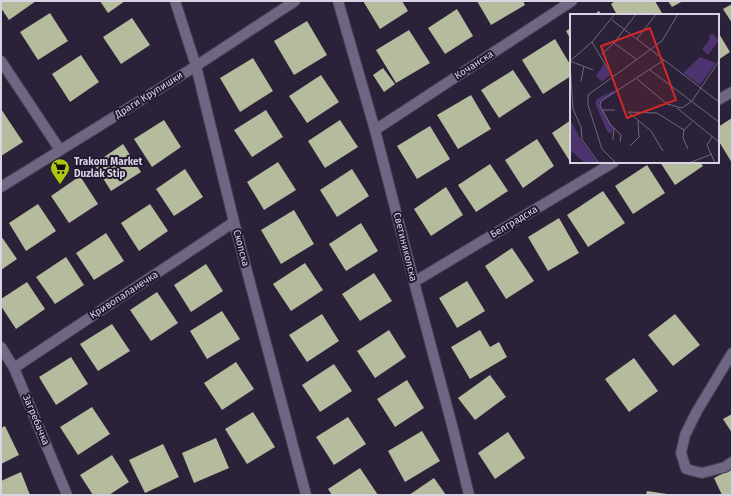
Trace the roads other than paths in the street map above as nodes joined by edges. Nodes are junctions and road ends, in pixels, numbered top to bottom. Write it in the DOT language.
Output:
graph roads {
  1 [pos="175,1"];
  2 [pos="295,1"];
  3 [pos="338,1"];
  4 [pos="572,1"];
  5 [pos="1,61"];
  6 [pos="196,66"];
  7 [pos="732,92"];
  8 [pos="719,99"];
  9 [pos="375,130"];
  10 [pos="60,150"];
  11 [pos="612,163"];
  12 [pos="1,187"];
  13 [pos="234,222"];
  14 [pos="414,282"];
  15 [pos="1,347"];
  16 [pos="732,353"];
  17 [pos="14,368"];
  18 [pos="732,462"];
  19 [pos="303,494"];
  20 [pos="67,495"];
  21 [pos="469,495"];
  1 -- 6 [label="street, Скопска"];
  2 -- 6 [label="street, Драги Крупишки"];
  3 -- 9 [label="street, Светиниколска"];
  4 -- 9 [label="street, Кочанска"];
  5 -- 10 [label="street"];
  6 -- 10 [label="street, Драги Крупишки"];
  6 -- 13 [label="street, Скопска"];
  7 -- 8 [label="street"];
  9 -- 14 [label="street, Светиниколска"];
  10 -- 12 [label="street, Драги Крупишки"];
  11 -- 14 [label="street, Белградска"];
  13 -- 17 [label="street, Кривопаланечка"];
  13 -- 19 [label="street, Скопска"];
  14 -- 21 [label="street, Светиниколска"];
  15 -- 17 [label="street, Загребачка"];
  16 -- 18 [label="street"];
  17 -- 20 [label="street, Загребачка"];
}
